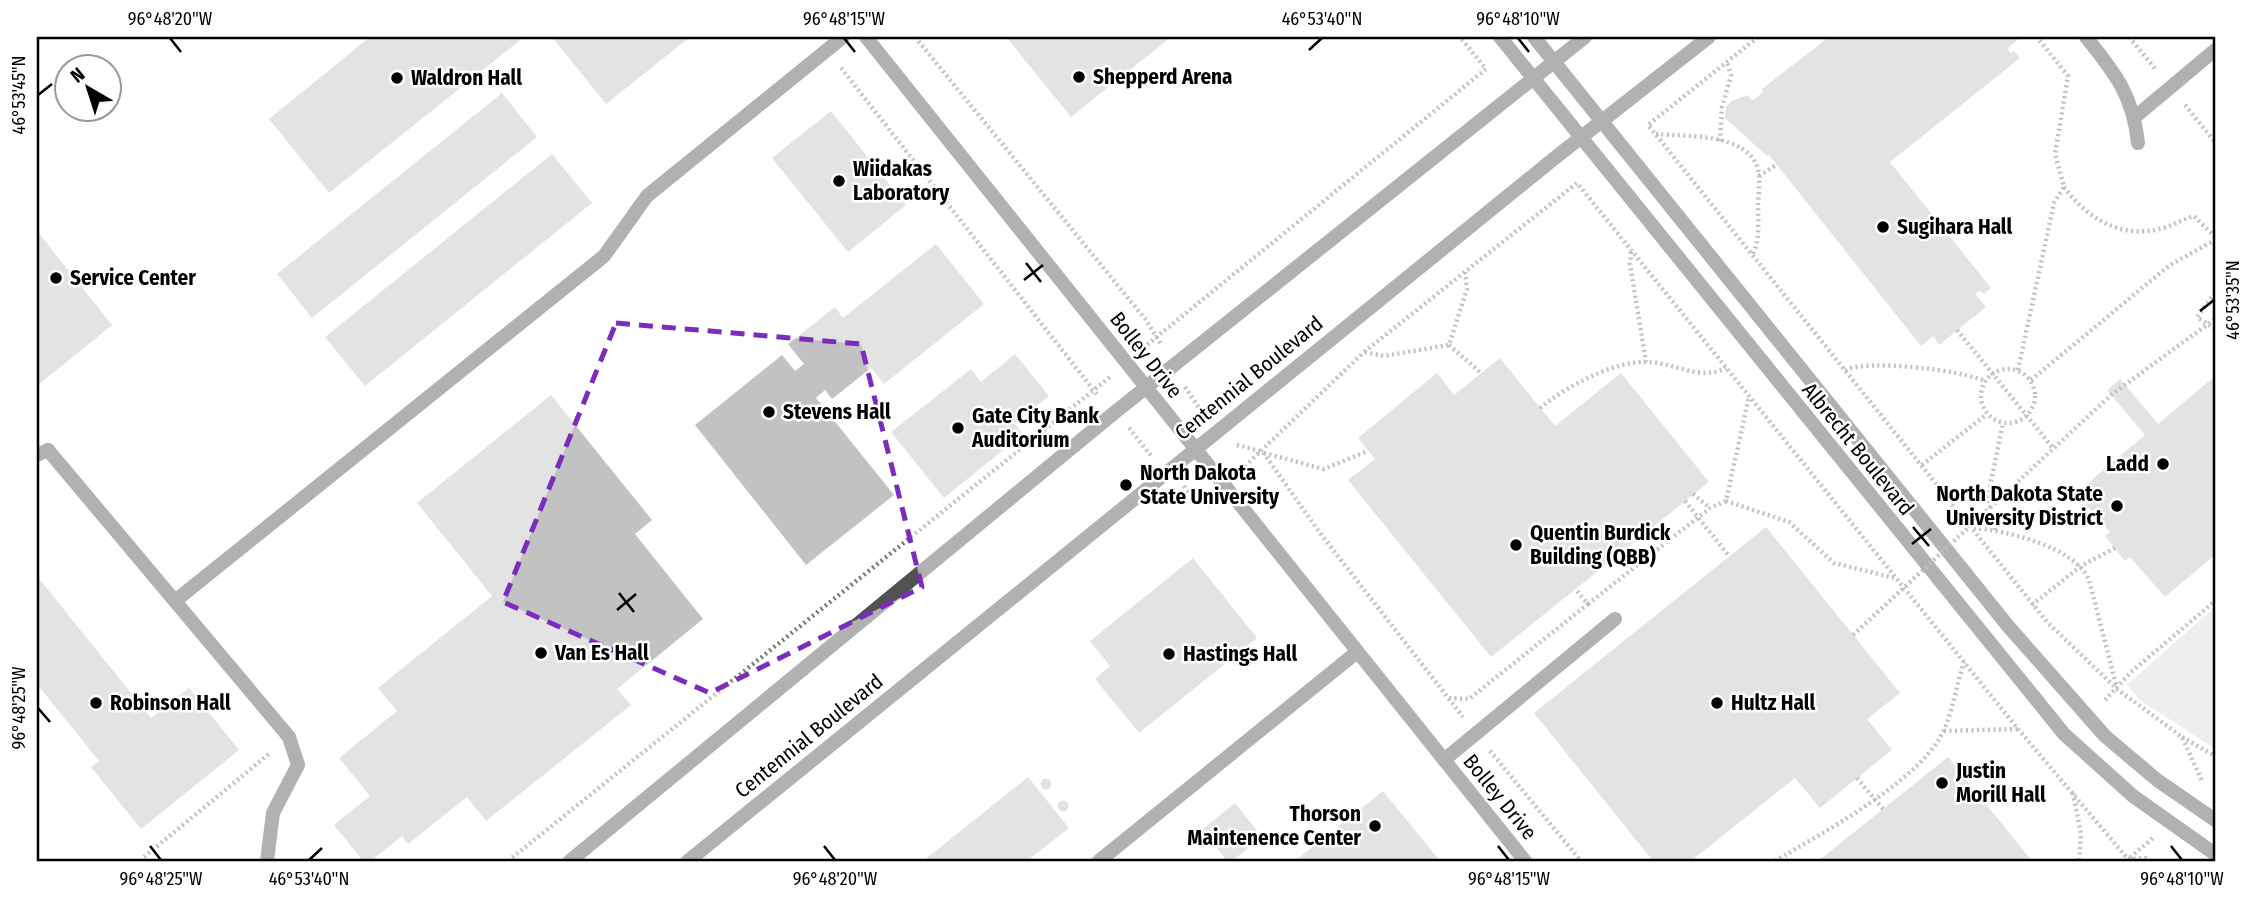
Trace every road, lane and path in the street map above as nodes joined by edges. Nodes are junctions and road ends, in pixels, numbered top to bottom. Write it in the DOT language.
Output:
graph roads {
  1 [pos="843,37"];
  2 [pos="866,37"];
  3 [pos="915,37"];
  4 [pos="1460,37"];
  5 [pos="1500,37"];
  6 [pos="1534,37"];
  7 [pos="1586,37"];
  8 [pos="1709,37"];
  9 [pos="1758,37"];
  10 [pos="2037,37"];
  11 [pos="2086,37"];
  12 [pos="2215,50"];
  13 [pos="826,51"];
  14 [pos="1554,61"];
  15 [pos="1727,62"];
  16 [pos="1534,78"];
  17 [pos="2135,117"];
  18 [pos="1602,121"];
  19 [pos="1655,134"];
  20 [pos="1581,138"];
  21 [pos="1720,141"];
  22 [pos="2138,143"];
  23 [pos="1776,165"];
  24 [pos="1759,176"];
  25 [pos="2064,187"];
  26 [pos="2215,238"];
  27 [pos="1632,251"];
  28 [pos="1752,256"];
  29 [pos="1465,270"];
  30 [pos="2215,293"];
  31 [pos="2215,319"];
  32 [pos="2215,329"];
  33 [pos="1957,330"];
  34 [pos="1157,335"];
  35 [pos="1449,345"];
  36 [pos="1364,352"];
  37 [pos="1646,362"];
  38 [pos="1127,364"];
  39 [pos="1172,368"];
  40 [pos="1726,368"];
  41 [pos="1846,370"];
  42 [pos="2018,370"];
  43 [pos="1481,373"];
  44 [pos="2031,380"];
  45 [pos="1985,381"];
  46 [pos="1092,390"];
  47 [pos="1146,390"];
  48 [pos="1749,396"];
  49 [pos="1540,408"];
  50 [pos="1114,413"];
  51 [pos="1987,414"];
  52 [pos="2003,423"];
  53 [pos="1216,432"];
  54 [pos="2053,448"];
  55 [pos="1194,449"];
  56 [pos="1368,451"];
  57 [pos="42,452"];
  58 [pos="1263,452"];
  59 [pos="1922,466"];
  60 [pos="1170,468"];
  61 [pos="1222,485"];
  62 [pos="1693,494"];
  63 [pos="1685,501"];
  64 [pos="1726,501"];
  65 [pos="1710,508"];
  66 [pos="1973,528"];
  67 [pos="1995,530"];
  68 [pos="2115,548"];
  69 [pos="1729,556"];
  70 [pos="2081,566"];
  71 [pos="1896,578"];
  72 [pos="1576,590"];
  73 [pos="175,601"];
  74 [pos="2215,601"];
  75 [pos="1588,604"];
  76 [pos="2032,605"];
  77 [pos="1615,619"];
  78 [pos="1853,635"];
  79 [pos="1357,652"];
  80 [pos="1964,662"];
  81 [pos="2117,689"];
  82 [pos="1448,698"];
  83 [pos="2098,705"];
  84 [pos="2018,729"];
  85 [pos="1944,731"];
  86 [pos="1476,733"];
  87 [pos="289,737"];
  88 [pos="2182,737"];
  89 [pos="2215,756"];
  90 [pos="1444,760"];
  91 [pos="1857,778"];
  92 [pos="2204,786"];
  93 [pos="2072,789"];
  94 [pos="1883,809"];
  95 [pos="2215,820"];
  96 [pos="2170,824"];
  97 [pos="2215,854"];
  98 [pos="144,857"];
  99 [pos="2128,860"];
  100 [pos="267,861"];
  101 [pos="508,861"];
  102 [pos="570,861"];
  103 [pos="688,861"];
  104 [pos="1100,861"];
  105 [pos="1525,861"];
  106 [pos="1581,861"];
  107 [pos="1775,861"];
  108 [pos="2079,861"];
  109 [pos="2151,861"];
  1 -- 13 [label="street"];
  2 -- 38 [label="street, Bolley Drive"];
  3 -- 34 [label="path"];
  4 -- 34 [label="path"];
  5 -- 16 [label="street, Albrecht Boulevard"];
  6 -- 14 [label="street, Albrecht Boulevard"];
  7 -- 14 [label="street"];
  8 -- 18 [label="street, Centennial Boulevard"];
  9 -- 15 [label="path"];
  10 -- 25 [label="path"];
  11 -- 17 [label="street"];
  12 -- 17 [label="street"];
  13 -- 46 [label="path"];
  13 -- 73 [label="street"];
  14 -- 16 [label="street"];
  14 -- 18 [label="street, Albrecht Boulevard"];
  15 -- 19 [label="path"];
  15 -- 21 [label="path"];
  16 -- 20 [label="street, Albrecht Boulevard"];
  16 -- 39 [label="street"];
  17 -- 22 [label="street"];
  18 -- 20 [label="street, Centennial Boulevard"];
  18 -- 95 [label="street, Albrecht Boulevard"];
  19 -- 21 [label="path"];
  19 -- 28 [label="path"];
  20 -- 53 [label="street, Centennial Boulevard"];
  20 -- 96 [label="street, Albrecht Boulevard"];
  21 -- 24 [label="path"];
  23 -- 24 [label="path"];
  24 -- 28 [label="path"];
  25 -- 26 [label="path"];
  25 -- 42 [label="path"];
  26 -- 44 [label="path"];
  27 -- 29 [label="path"];
  27 -- 37 [label="path"];
  27 -- 40 [label="path"];
  28 -- 41 [label="path"];
  29 -- 35 [label="path"];
  29 -- 36 [label="path"];
  30 -- 32 [label="path"];
  31 -- 54 [label="path, bridge"];
  33 -- 54 [label="path, bridge"];
  34 -- 38 [label="path"];
  34 -- 39 [label="path"];
  35 -- 36 [label="path"];
  35 -- 43 [label="path"];
  36 -- 58 [label="path"];
  37 -- 40 [label="path"];
  37 -- 49 [label="path"];
  38 -- 46 [label="path"];
  38 -- 47 [label="street, Bolley Drive"];
  39 -- 47 [label="street"];
  39 -- 53 [label="path"];
  40 -- 48 [label="path"];
  41 -- 45 [label="path"];
  41 -- 59 [label="path"];
  42 -- 44 [label="path"];
  42 -- 45 [label="path"];
  44 -- 52 [label="path"];
  45 -- 51 [label="path"];
  46 -- 50 [label="path"];
  46 -- 101 [label="path"];
  47 -- 50 [label="street"];
  47 -- 55 [label="street, Bolley Drive"];
  48 -- 64 [label="path"];
  48 -- 71 [label="path"];
  50 -- 60 [label="path"];
  50 -- 102 [label="street"];
  51 -- 52 [label="path"];
  51 -- 59 [label="path"];
  52 -- 67 [label="path"];
  53 -- 55 [label="street, Centennial Boulevard"];
  53 -- 58 [label="path"];
  54 -- 78 [label="path, bridge"];
  55 -- 60 [label="street, Centennial Boulevard"];
  55 -- 61 [label="street, Bolley Drive"];
  56 -- 58 [label="path"];
  57 -- 73 [label="street"];
  58 -- 61 [label="path"];
  58 -- 82 [label="path"];
  59 -- 66 [label="path"];
  60 -- 61 [label="path"];
  60 -- 103 [label="street, Centennial Boulevard"];
  61 -- 79 [label="street, Bolley Drive"];
  62 -- 65 [label="path"];
  63 -- 69 [label="path, bridge"];
  64 -- 65 [label="path"];
  64 -- 71 [label="path"];
  65 -- 75 [label="path"];
  66 -- 67 [label="path"];
  66 -- 76 [label="path"];
  67 -- 70 [label="path"];
  68 -- 70 [label="path"];
  70 -- 76 [label="path"];
  70 -- 81 [label="path"];
  71 -- 80 [label="path"];
  72 -- 75 [label="path"];
  73 -- 87 [label="street"];
  74 -- 81 [label="path"];
  75 -- 82 [label="path"];
  76 -- 81 [label="path"];
  77 -- 86 [label="street"];
  79 -- 90 [label="street, Bolley Drive"];
  79 -- 104 [label="street"];
  80 -- 84 [label="path"];
  80 -- 85 [label="path"];
  81 -- 83 [label="path"];
  81 -- 88 [label="path"];
  82 -- 86 [label="path"];
  84 -- 85 [label="path"];
  84 -- 93 [label="path"];
  85 -- 107 [label="path"];
  86 -- 90 [label="street"];
  86 -- 106 [label="path"];
  87 -- 98 [label="path"];
  87 -- 100 [label="street"];
  88 -- 89 [label="path"];
  88 -- 92 [label="path"];
  90 -- 105 [label="street, Bolley Drive"];
  91 -- 94 [label="path, bridge"];
  93 -- 99 [label="path"];
  93 -- 108 [label="path"];
  96 -- 97 [label="street, Albrecht Boulevard"];
  96 -- 99 [label="path"];
  99 -- 109 [label="path"];
}
